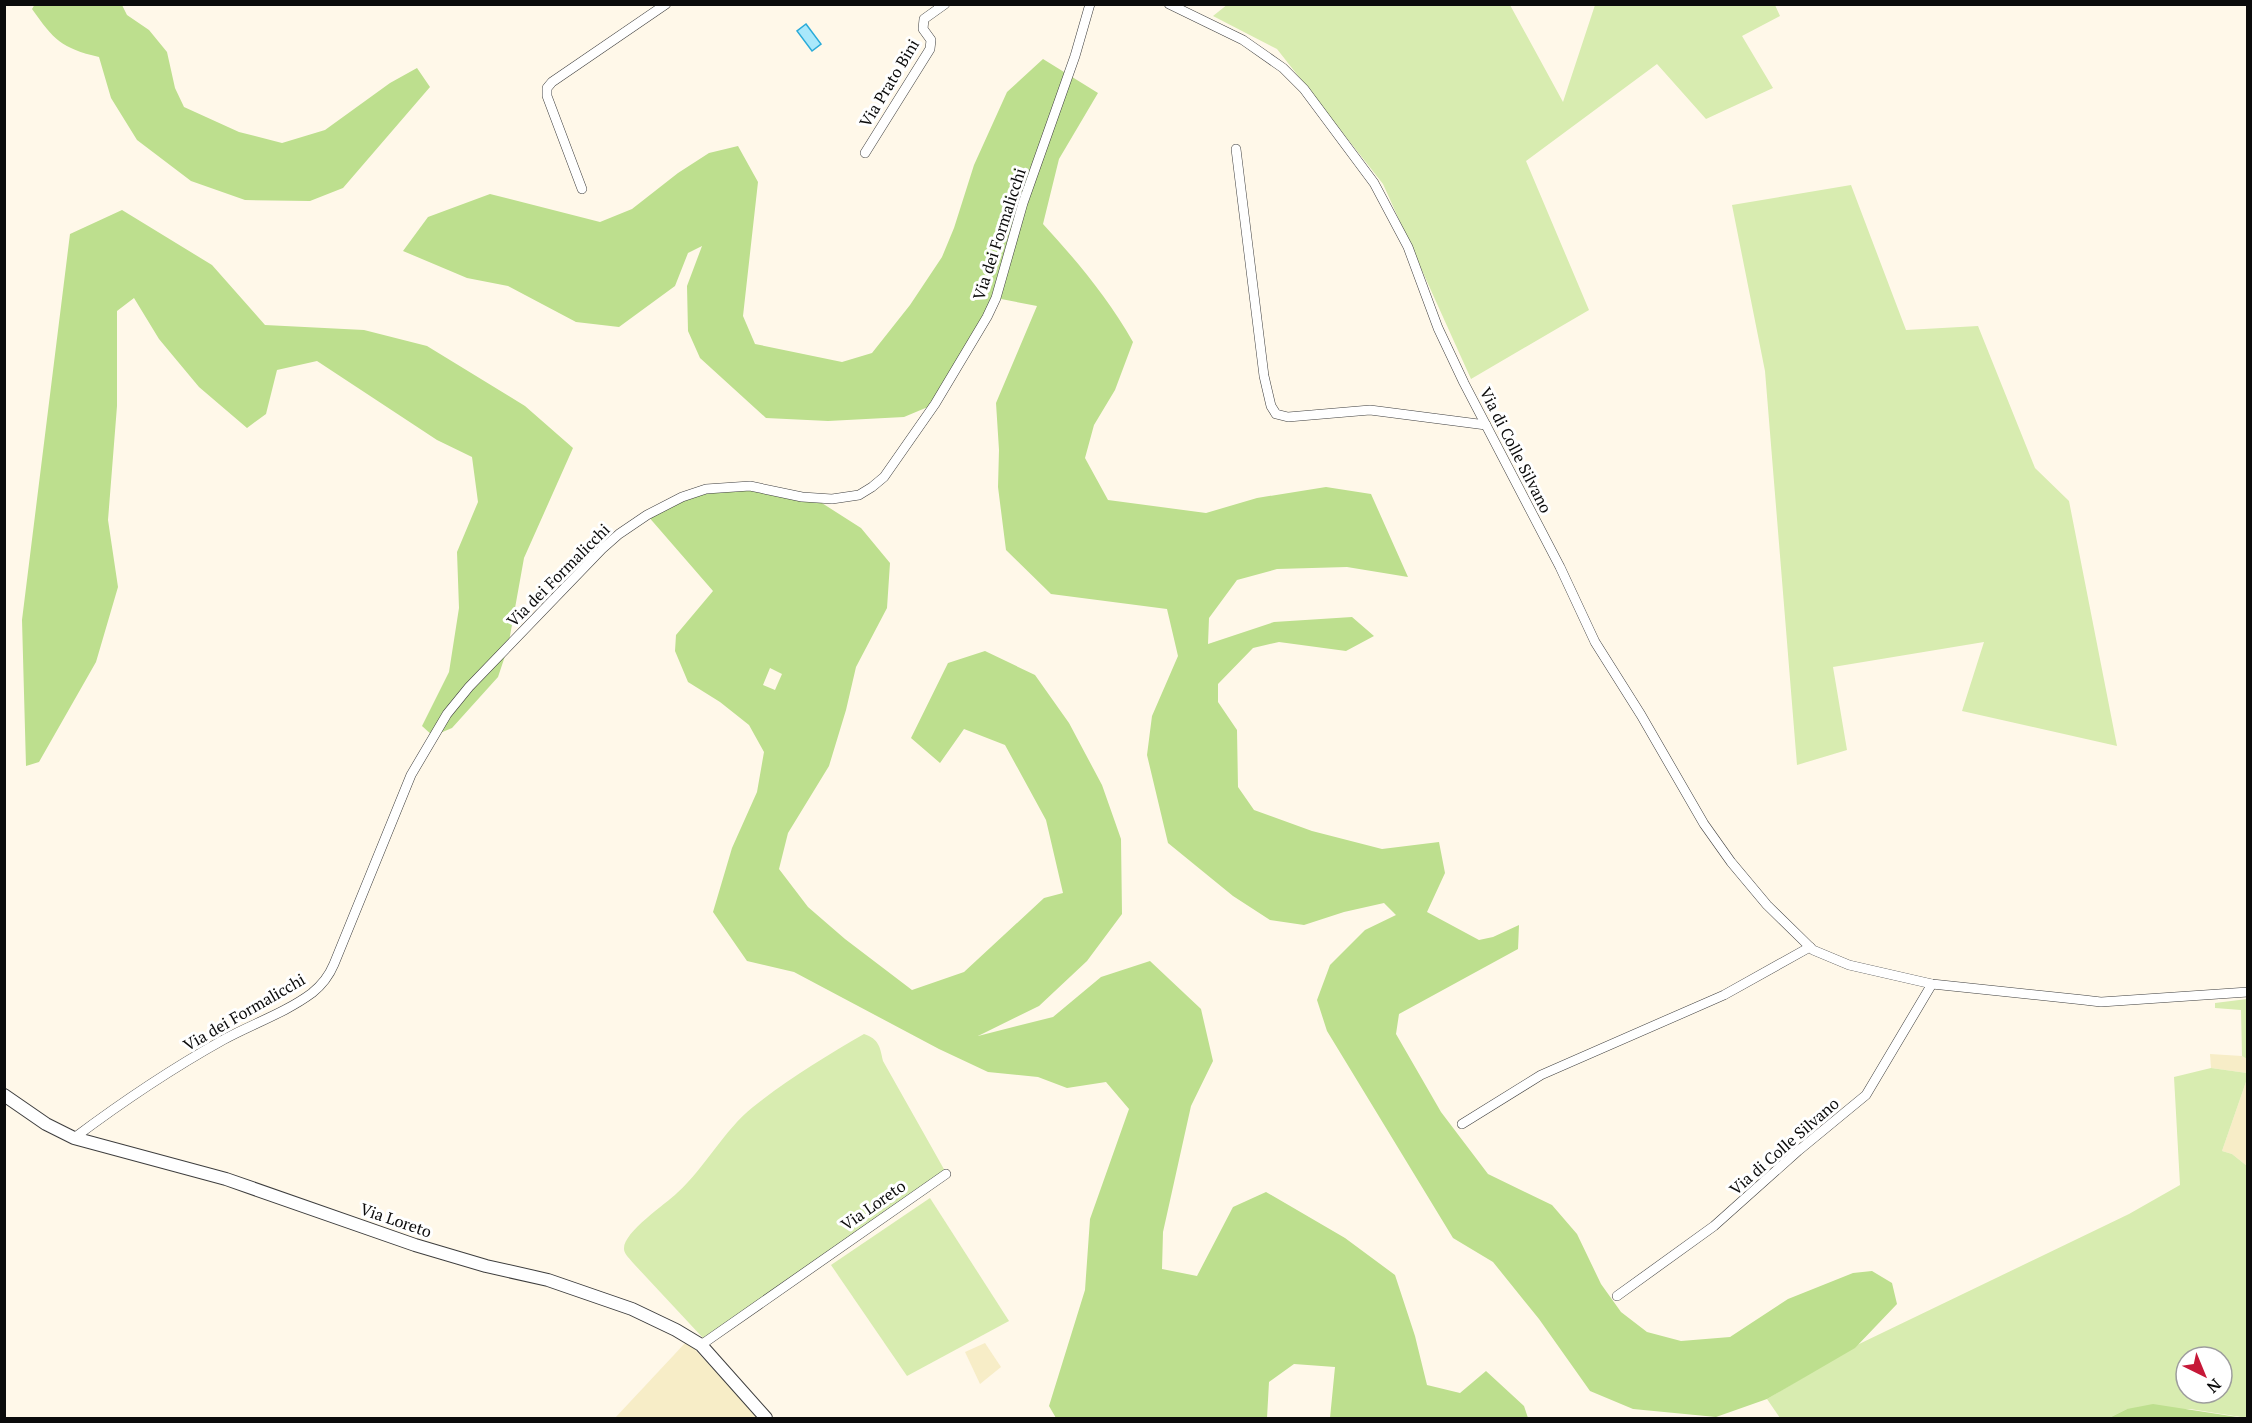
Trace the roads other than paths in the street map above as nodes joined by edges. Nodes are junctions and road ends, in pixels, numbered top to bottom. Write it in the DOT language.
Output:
graph roads {
  1 [pos="666,4"];
  2 [pos="945,4"];
  3 [pos="1089,4"];
  4 [pos="1169,4"];
  5 [pos="1236,149"];
  6 [pos="865,153"];
  7 [pos="582,189"];
  8 [pos="1486,425"];
  9 [pos="1810,947"];
  10 [pos="1932,984"];
  11 [pos="2247,992"];
  12 [pos="4,1095"];
  13 [pos="1462,1124"];
  14 [pos="74,1138"];
  15 [pos="946,1174"];
  16 [pos="1617,1296"];
  17 [pos="701,1345"];
  18 [pos="766,1419"];
  1 -- 7 [label="street"];
  2 -- 6 [label="street, Via Prato Bini"];
  3 -- 14 [label="street, Via dei Formalicchi"];
  4 -- 8 [label="street, Via di Colle Silvano"];
  5 -- 8 [label="street"];
  8 -- 9 [label="street, Via di Colle Silvano"];
  9 -- 10 [label="street, Via di Colle Silvano"];
  9 -- 13 [label="street"];
  10 -- 11 [label="street, Via di Colle Silvano"];
  10 -- 16 [label="street, Via di Colle Silvano"];
  12 -- 14 [label="street, Via Loreto"];
  14 -- 17 [label="street, Via Loreto"];
  15 -- 17 [label="street, Via Loreto"];
  17 -- 18 [label="street, Via Loreto"];
}
